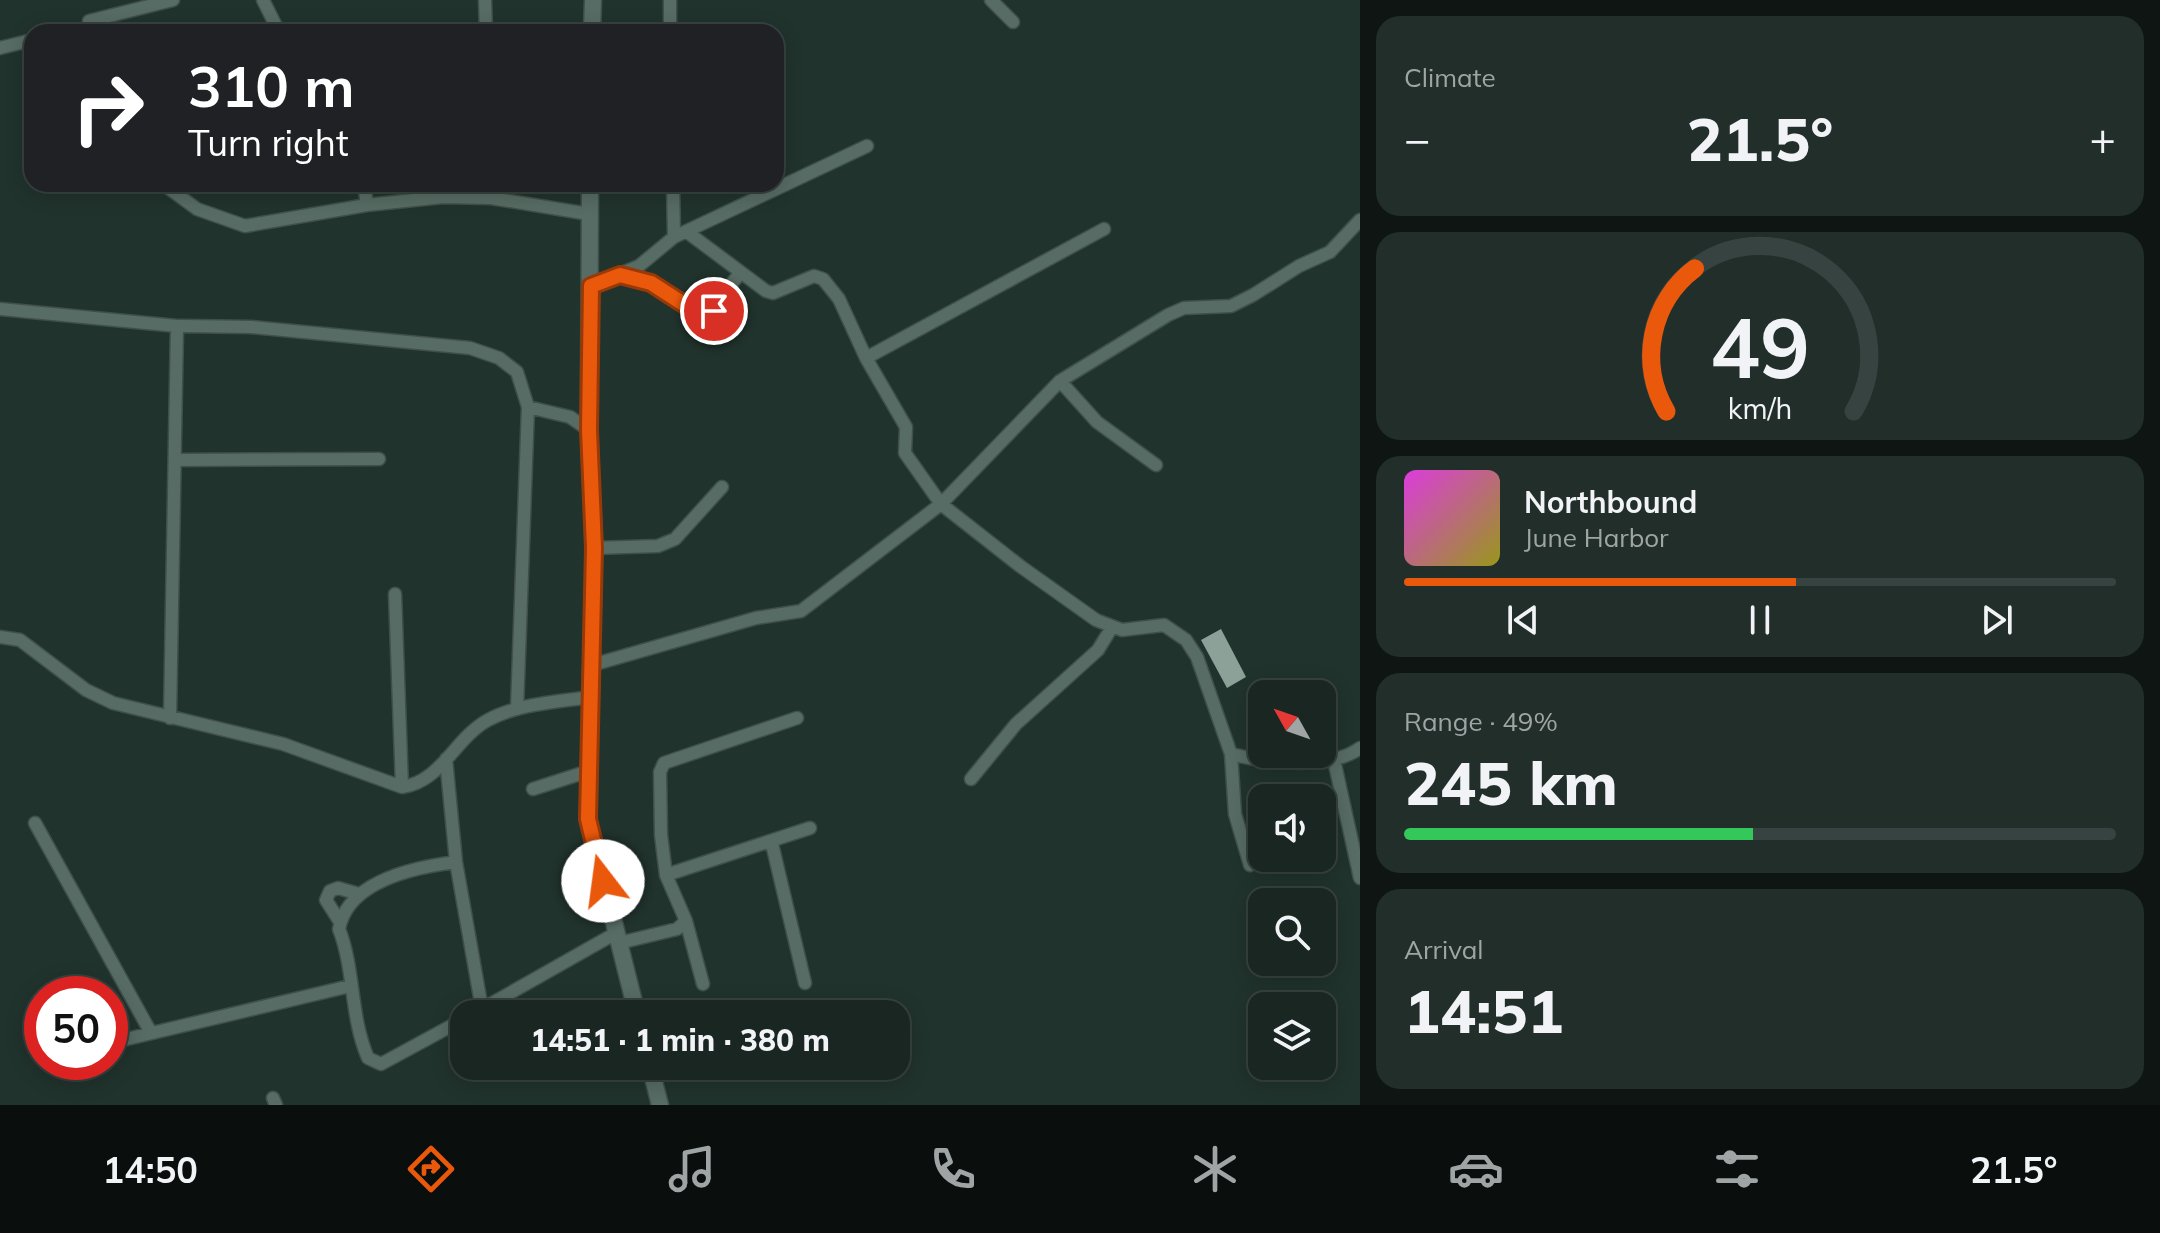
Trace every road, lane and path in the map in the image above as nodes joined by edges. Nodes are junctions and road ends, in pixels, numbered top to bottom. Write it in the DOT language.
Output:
graph roads {
  1 [pos="173,0"];
  2 [pos="263,0"];
  3 [pos="485,0"];
  4 [pos="593,0"];
  5 [pos="670,0"];
  6 [pos="991,0"];
  7 [pos="89,21"];
  8 [pos="1013,22"];
  9 [pos="275,24"];
  10 [pos="486,24"];
  11 [pos="592,24"];
  12 [pos="670,24"];
  13 [pos="24,42"];
  14 [pos="0,48"];
  15 [pos="867,146"];
  16 [pos="784,186"];
  17 [pos="174,192"];
  18 [pos="365,192"];
  19 [pos="491,192"];
  20 [pos="590,192"];
  21 [pos="673,192"];
  22 [pos="771,192"];
  23 [pos="491,198"];
  24 [pos="367,205"];
  25 [pos="589,214"];
  26 [pos="1360,220"];
  27 [pos="1104,229"];
  28 [pos="687,232"];
  29 [pos="674,237"];
  30 [pos="740,273"];
  31 [pos="620,275"];
  32 [pos="591,286"];
  33 [pos="0,309"];
  34 [pos="177,326"];
  35 [pos="866,358"];
  36 [pos="1060,381"];
  37 [pos="528,407"];
  38 [pos="589,430"];
  39 [pos="379,459"];
  40 [pos="175,460"];
  41 [pos="1156,465"];
  42 [pos="722,487"];
  43 [pos="941,504"];
  44 [pos="594,548"];
  45 [pos="395,594"];
  46 [pos="1112,627"];
  47 [pos="0,637"];
  48 [pos="592,665"];
  49 [pos="590,697"];
  50 [pos="517,709"];
  51 [pos="170,718"];
  52 [pos="797,718"];
  53 [pos="1360,748"];
  54 [pos="1231,754"];
  55 [pos="1248,758"];
  56 [pos="446,759"];
  57 [pos="1336,759"];
  58 [pos="1336,768"];
  59 [pos="589,771"];
  60 [pos="971,779"];
  61 [pos="402,787"];
  62 [pos="533,789"];
  63 [pos="35,823"];
  64 [pos="810,828"];
  65 [pos="772,844"];
  66 [pos="1248,858"];
  67 [pos="456,862"];
  68 [pos="666,875"];
  69 [pos="1360,878"];
  70 [pos="359,894"];
  71 [pos="686,921"];
  72 [pos="340,922"];
  73 [pos="618,938"];
  74 [pos="805,983"];
  75 [pos="703,984"];
  76 [pos="350,986"];
  77 [pos="476,1000"];
  78 [pos="501,1000"];
  79 [pos="634,1000"];
  80 [pos="450,1027"];
  81 [pos="151,1033"];
  82 [pos="128,1039"];
  83 [pos="654,1080"];
  84 [pos="660,1105"];
  1 -- 7 [label="street"];
  2 -- 9 [label="street"];
  3 -- 10 [label="street"];
  4 -- 11 [label="main road"];
  5 -- 12 [label="street"];
  6 -- 8 [label="street"];
  13 -- 14 [label="street"];
  15 -- 16 [label="street"];
  17 -- 24 [label="street"];
  18 -- 24 [label="street"];
  19 -- 23 [label="street"];
  20 -- 25 [label="main road"];
  21 -- 29 [label="street"];
  22 -- 28 [label="street"];
  23 -- 24 [label="street"];
  23 -- 25 [label="street"];
  25 -- 32 [label="main road"];
  26 -- 36 [label="street"];
  27 -- 35 [label="street"];
  28 -- 29 [label="street"];
  28 -- 30 [label="street"];
  29 -- 31 [label="street"];
  30 -- 31 [label="street"];
  30 -- 35 [label="street"];
  31 -- 32 [label="street"];
  32 -- 38 [label="main road"];
  33 -- 34 [label="street"];
  34 -- 37 [label="street"];
  34 -- 40 [label="street"];
  35 -- 43 [label="street"];
  36 -- 41 [label="street"];
  36 -- 43 [label="street"];
  37 -- 38 [label="street"];
  37 -- 50 [label="street"];
  38 -- 44 [label="main road"];
  39 -- 40 [label="street"];
  40 -- 51 [label="street"];
  42 -- 44 [label="street"];
  43 -- 46 [label="street"];
  43 -- 48 [label="street"];
  44 -- 48 [label="main road"];
  45 -- 61 [label="street"];
  46 -- 54 [label="street"];
  46 -- 60 [label="street"];
  47 -- 51 [label="street"];
  48 -- 49 [label="main road"];
  49 -- 50 [label="street"];
  49 -- 59 [label="main road"];
  50 -- 56 [label="street"];
  51 -- 61 [label="street"];
  52 -- 68 [label="street"];
  53 -- 57 [label="street"];
  54 -- 55 [label="street"];
  54 -- 66 [label="street"];
  56 -- 61 [label="street"];
  56 -- 67 [label="street"];
  58 -- 69 [label="street"];
  59 -- 62 [label="street"];
  59 -- 73 [label="main road"];
  63 -- 81 [label="street"];
  64 -- 65 [label="street"];
  65 -- 68 [label="street"];
  65 -- 74 [label="street"];
  67 -- 70 [label="street"];
  67 -- 77 [label="street"];
  68 -- 71 [label="street"];
  70 -- 72 [label="street"];
  70 -- 72 [label="street"];
  71 -- 73 [label="street"];
  71 -- 75 [label="street"];
  72 -- 76 [label="street"];
  73 -- 78 [label="street"];
  73 -- 79 [label="main road"];
  76 -- 80 [label="street"];
  76 -- 81 [label="street"];
  81 -- 82 [label="street"];
  83 -- 84 [label="main road"];
}
